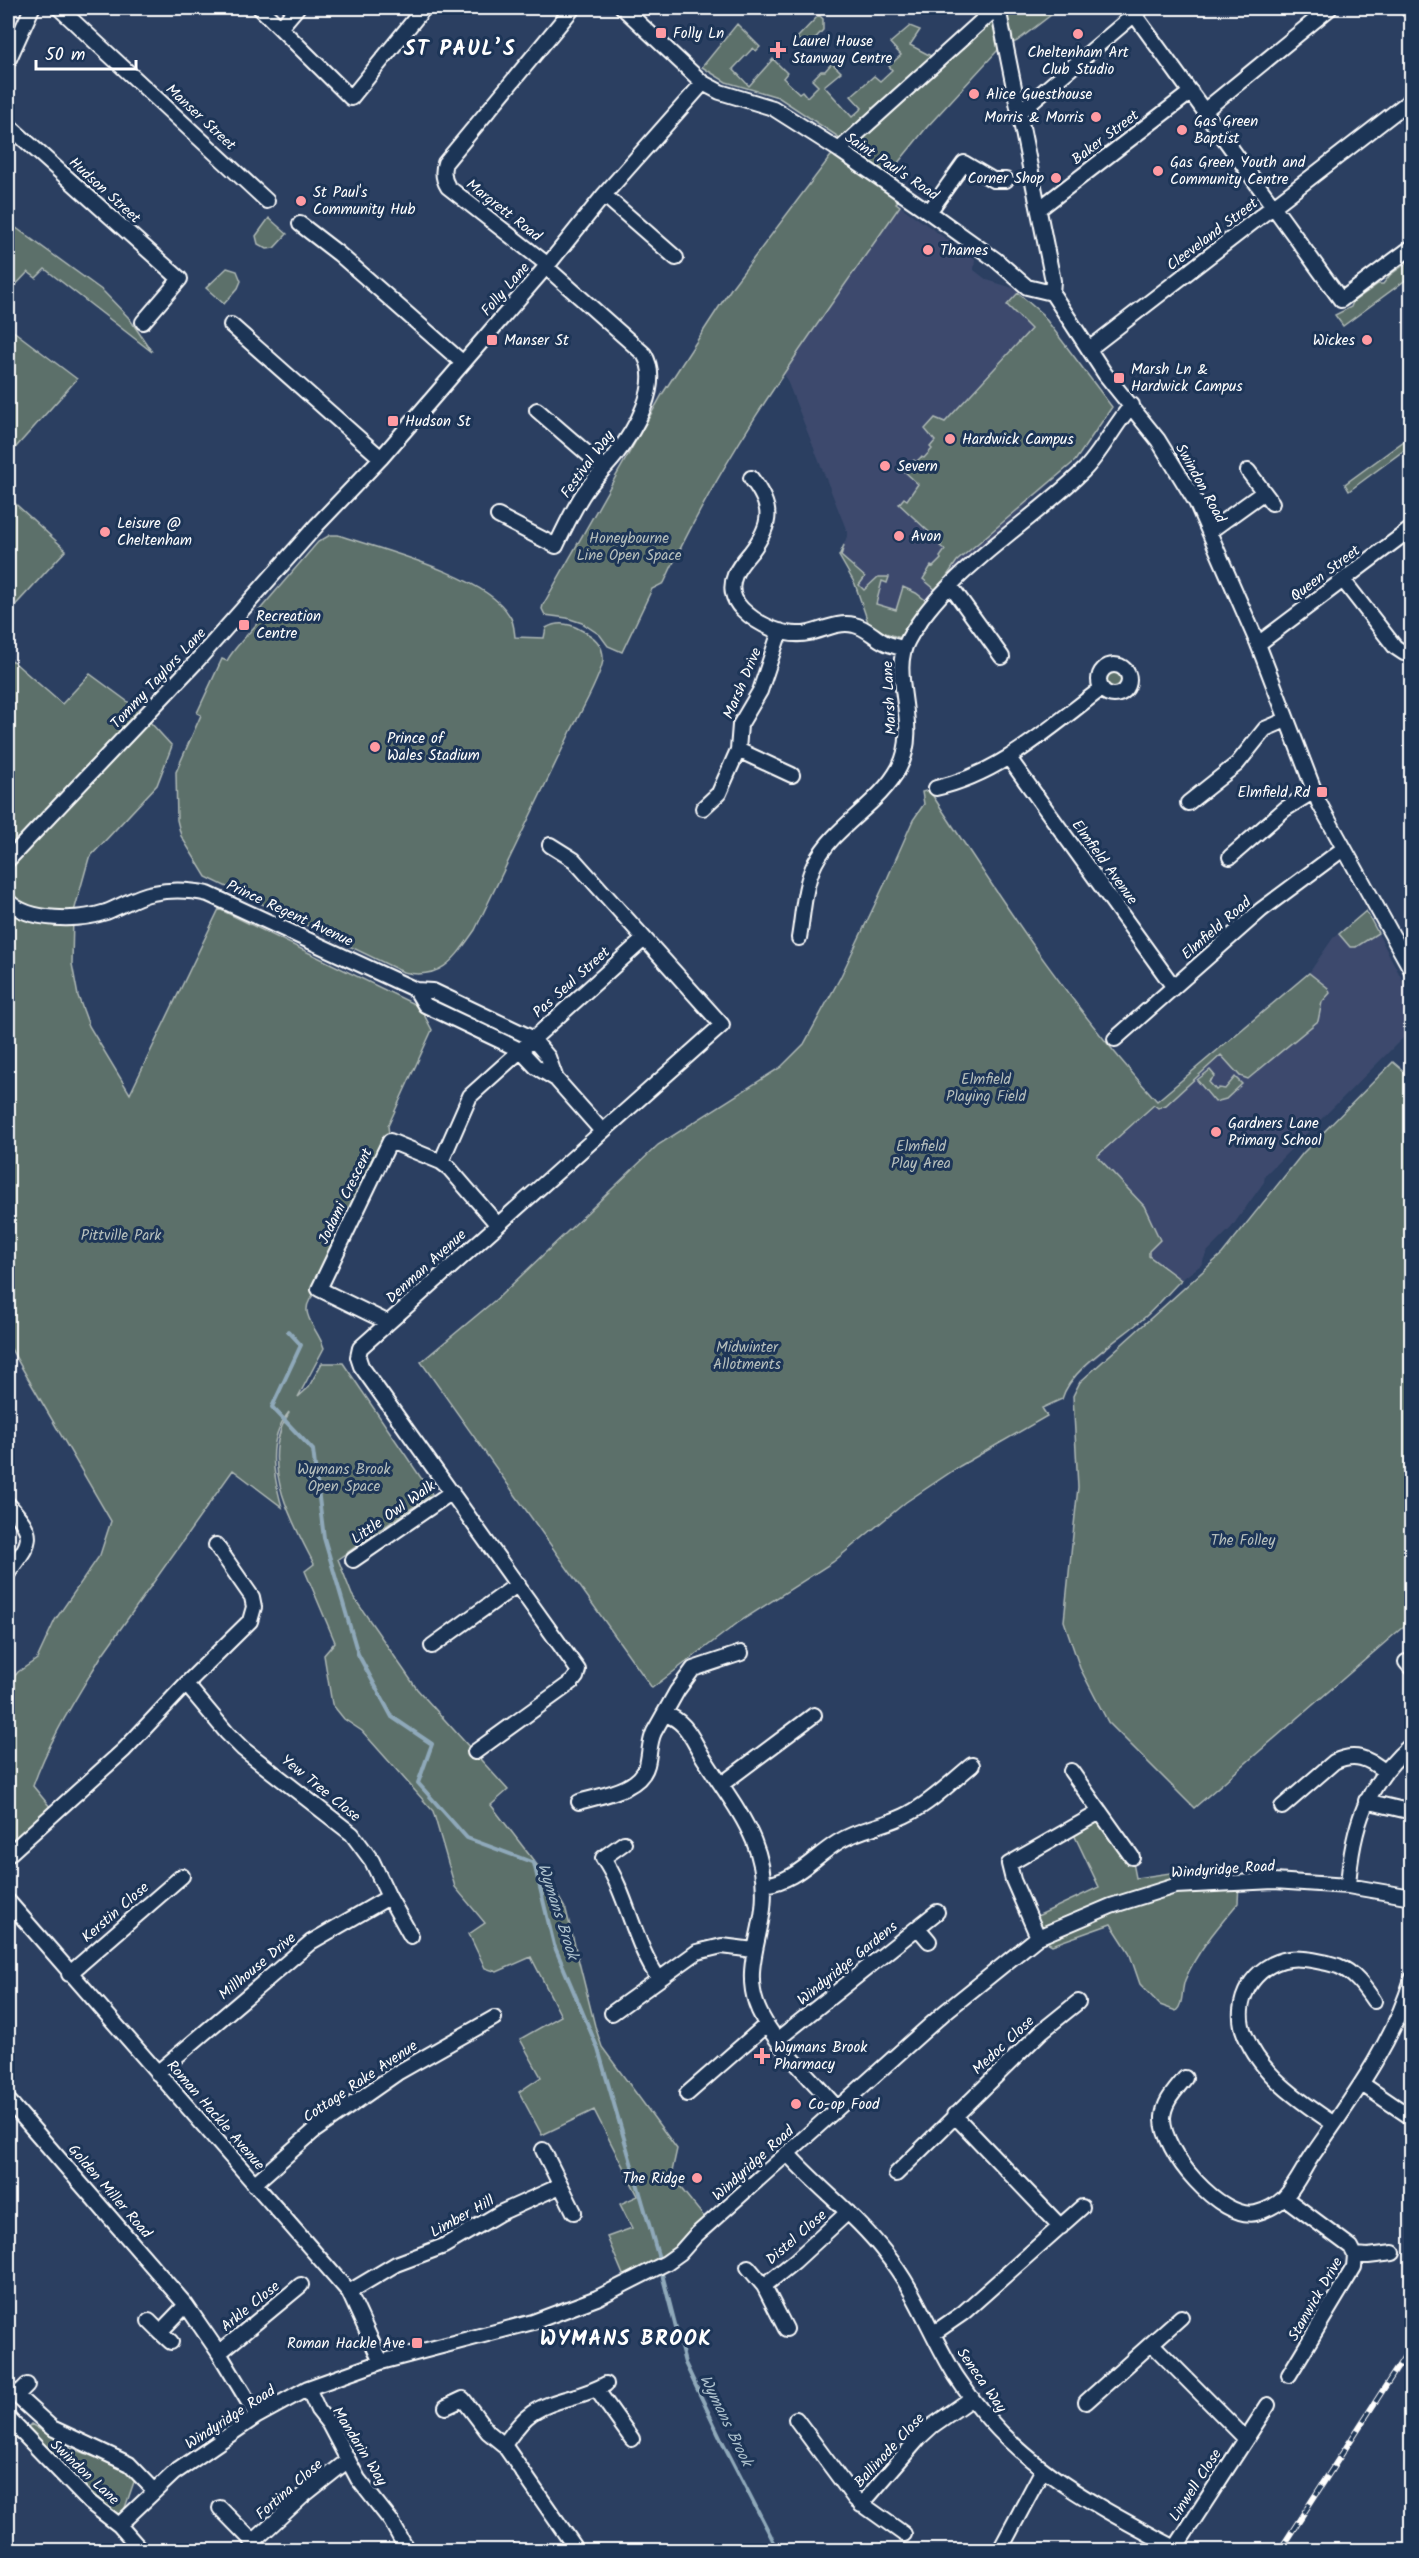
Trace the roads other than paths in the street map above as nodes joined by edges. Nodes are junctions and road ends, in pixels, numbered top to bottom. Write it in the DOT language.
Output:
graph roads {
  1 [pos="32,8"];
  2 [pos="59,8"];
  3 [pos="260,8"];
  4 [pos="297,8"];
  5 [pos="424,8"];
  6 [pos="573,8"];
  7 [pos="623,8"];
  8 [pos="997,8"];
  9 [pos="1330,8"];
  10 [pos="1138,11"];
  11 [pos="280,28"];
  12 [pos="9,50"];
  13 [pos="703,83"];
  14 [pos="1191,92"];
  15 [pos="1412,99"];
  16 [pos="1204,111"];
  17 [pos="1018,113"];
  18 [pos="8,125"];
  19 [pos="839,150"];
  20 [pos="1006,180"];
  21 [pos="604,195"];
  22 [pos="267,201"];
  23 [pos="1274,208"];
  24 [pos="1039,209"];
  25 [pos="929,212"];
  26 [pos="300,224"];
  27 [pos="1412,247"];
  28 [pos="676,258"];
  29 [pos="547,266"];
  30 [pos="1052,292"];
  31 [pos="143,322"];
  32 [pos="231,324"];
  33 [pos="1089,349"];
  34 [pos="463,363"];
  35 [pos="1132,405"];
  36 [pos="537,410"];
  37 [pos="381,458"];
  38 [pos="604,468"];
  39 [pos="1248,471"];
  40 [pos="751,478"];
  41 [pos="328,513"];
  42 [pos="498,516"];
  43 [pos="1412,528"];
  44 [pos="1210,531"];
  45 [pos="1343,580"];
  46 [pos="950,585"];
  47 [pos="780,631"];
  48 [pos="1258,645"];
  49 [pos="904,649"];
  50 [pos="1412,654"];
  51 [pos="1002,657"];
  52 [pos="1101,689"];
  53 [pos="1286,720"];
  54 [pos="738,750"];
  55 [pos="1009,758"];
  56 [pos="792,775"];
  57 [pos="936,788"];
  58 [pos="1314,791"];
  59 [pos="1188,803"];
  60 [pos="703,808"];
  61 [pos="550,845"];
  62 [pos="1343,849"];
  63 [pos="1230,857"];
  64 [pos="8,860"];
  65 [pos="8,901"];
  66 [pos="799,938"];
  67 [pos="644,939"];
  68 [pos="1411,970"];
  69 [pos="1173,986"];
  70 [pos="416,990"];
  71 [pos="532,1038"];
  72 [pos="1115,1039"];
  73 [pos="520,1050"];
  74 [pos="556,1079"];
  75 [pos="602,1131"];
  76 [pos="441,1162"];
  77 [pos="497,1224"];
  78 [pos="387,1322"];
  79 [pos="452,1492"];
  80 [pos="8,1504"];
  81 [pos="216,1545"];
  82 [pos="353,1560"];
  83 [pos="8,1573"];
  84 [pos="518,1584"];
  85 [pos="432,1646"];
  86 [pos="741,1653"];
  87 [pos="186,1684"];
  88 [pos="664,1714"];
  89 [pos="814,1715"];
  90 [pos="1412,1744"];
  91 [pos="475,1752"];
  92 [pos="972,1765"];
  93 [pos="1071,1771"];
  94 [pos="1384,1772"];
  95 [pos="722,1784"];
  96 [pos="579,1802"];
  97 [pos="1366,1802"];
  98 [pos="1282,1807"];
  99 [pos="1100,1812"];
  100 [pos="1412,1812"];
  101 [pos="624,1843"];
  102 [pos="8,1856"];
  103 [pos="1132,1857"];
  104 [pos="182,1876"];
  105 [pos="764,1885"];
  106 [pos="1348,1886"];
  107 [pos="389,1897"];
  108 [pos="1412,1897"];
  109 [pos="8,1901"];
  110 [pos="937,1912"];
  111 [pos="918,1928"];
  112 [pos="411,1936"];
  113 [pos="1038,1937"];
  114 [pos="929,1941"];
  115 [pos="754,1950"];
  116 [pos="69,1974"];
  117 [pos="659,1979"];
  118 [pos="1411,1980"];
  119 [pos="1374,2001"];
  120 [pos="1078,2002"];
  121 [pos="612,2013"];
  122 [pos="494,2018"];
  123 [pos="766,2025"];
  124 [pos="778,2039"];
  125 [pos="157,2073"];
  126 [pos="1362,2084"];
  127 [pos="1182,2087"];
  128 [pos="687,2094"];
  129 [pos="8,2100"];
  130 [pos="836,2108"];
  131 [pos="954,2115"];
  132 [pos="1412,2118"];
  133 [pos="1334,2124"];
  134 [pos="543,2150"];
  135 [pos="787,2153"];
  136 [pos="896,2174"];
  137 [pos="254,2184"];
  138 [pos="560,2186"];
  139 [pos="1285,2198"];
  140 [pos="1082,2207"];
  141 [pos="574,2212"];
  142 [pos="848,2212"];
  143 [pos="1060,2227"];
  144 [pos="1393,2253"];
  145 [pos="1355,2255"];
  146 [pos="748,2267"];
  147 [pos="301,2285"];
  148 [pos="764,2286"];
  149 [pos="349,2292"];
  150 [pos="186,2305"];
  151 [pos="1181,2317"];
  152 [pos="149,2321"];
  153 [pos="786,2329"];
  154 [pos="160,2332"];
  155 [pos="934,2333"];
  156 [pos="171,2342"];
  157 [pos="1152,2344"];
  158 [pos="219,2353"];
  159 [pos="381,2362"];
  160 [pos="1289,2375"];
  161 [pos="27,2385"];
  162 [pos="308,2388"];
  163 [pos="12,2392"];
  164 [pos="972,2398"];
  165 [pos="1086,2402"];
  166 [pos="1268,2405"];
  167 [pos="446,2407"];
  168 [pos="257,2416"];
  169 [pos="8,2418"];
  170 [pos="796,2419"];
  171 [pos="1245,2438"];
  172 [pos="632,2439"];
  173 [pos="504,2445"];
  174 [pos="347,2461"];
  175 [pos="1042,2471"];
  176 [pos="154,2490"];
  177 [pos="861,2505"];
  178 [pos="220,2508"];
  179 [pos="119,2525"];
  180 [pos="904,2534"];
  181 [pos="576,2545"];
  182 [pos="257,2546"];
  183 [pos="1174,2549"];
  184 [pos="141,2550"];
  185 [pos="406,2550"];
  186 [pos="1000,2550"];
  1 -- 12 [label="street"];
  2 -- 22 [label="street, Manser Street"];
  3 -- 11 [label="street"];
  4 -- 11 [label="street"];
  5 -- 11 [label="street"];
  6 -- 29 [label="street, Margrett Road"];
  7 -- 13 [label="street, Saint Paul's Road"];
  8 -- 17 [label="street, Swindon Road"];
  8 -- 19 [label="street"];
  9 -- 16 [label="street"];
  10 -- 14 [label="street"];
  10 -- 17 [label="street"];
  13 -- 19 [label="street, Saint Paul's Road"];
  13 -- 21 [label="street, Folly Lane"];
  14 -- 16 [label="street"];
  14 -- 24 [label="street, Baker Street"];
  15 -- 23 [label="street, Cleeveland Street"];
  16 -- 23 [label="street"];
  17 -- 24 [label="street, Swindon Road"];
  18 -- 31 [label="street, Hudson Street"];
  19 -- 25 [label="street, Saint Paul's Road"];
  20 -- 25 [label="street"];
  21 -- 28 [label="street"];
  21 -- 29 [label="street, Folly Lane"];
  23 -- 27 [label="street"];
  23 -- 33 [label="street, Cleeveland Street"];
  24 -- 30 [label="street, Swindon Road"];
  25 -- 30 [label="street, Saint Paul's Road"];
  26 -- 34 [label="street"];
  29 -- 34 [label="street, Folly Lane"];
  29 -- 38 [label="street, Festival Way"];
  30 -- 33 [label="street, Swindon Road"];
  32 -- 37 [label="street"];
  33 -- 35 [label="street, Swindon Road"];
  34 -- 37 [label="street, Folly Lane"];
  35 -- 44 [label="street, Swindon Road"];
  35 -- 46 [label="street, Marsh Lane"];
  36 -- 38 [label="street"];
  37 -- 41 [label="street, Folly Lane"];
  38 -- 42 [label="street, Festival Way"];
  39 -- 44 [label="street"];
  40 -- 47 [label="street"];
  41 -- 64 [label="street, Tommy Taylors Lane"];
  43 -- 45 [label="street, Queen Street"];
  44 -- 48 [label="street, Swindon Road"];
  45 -- 48 [label="street, Queen Street"];
  45 -- 50 [label="street"];
  46 -- 49 [label="street, Marsh Lane"];
  46 -- 51 [label="street"];
  47 -- 49 [label="street"];
  47 -- 54 [label="street, Marsh Drive"];
  48 -- 53 [label="street, Swindon Road"];
  49 -- 66 [label="street, Marsh Lane"];
  52 -- 55 [label="street"];
  53 -- 58 [label="street, Swindon Road"];
  53 -- 59 [label="street"];
  54 -- 56 [label="street"];
  54 -- 60 [label="street, Marsh Drive"];
  55 -- 57 [label="street"];
  55 -- 69 [label="street, Elmfield Avenue"];
  58 -- 62 [label="street, Swindon Road"];
  58 -- 63 [label="street"];
  61 -- 67 [label="street, Denman Avenue"];
  62 -- 68 [label="street, Swindon Road"];
  62 -- 69 [label="street, Elmfield Road"];
  65 -- 70 [label="street, Prince Regent Avenue"];
  67 -- 71 [label="street, Pas Seul Street"];
  67 -- 75 [label="street, Denman Avenue"];
  69 -- 72 [label="street, Elmfield Road"];
  70 -- 71 [label="street, Prince Regent Avenue"];
  70 -- 73 [label="street, Prince Regent Avenue"];
  71 -- 73 [label="street, Pas Seul Street"];
  71 -- 74 [label="street, Prince Regent Avenue"];
  73 -- 74 [label="street, Prince Regent Avenue"];
  73 -- 76 [label="street, Pas Seul Street"];
  74 -- 75 [label="street, Prince Regent Avenue"];
  75 -- 77 [label="street, Denman Avenue"];
  76 -- 77 [label="street, Jodami Crescent"];
  76 -- 78 [label="street, Jodami Crescent"];
  77 -- 78 [label="street, Denman Avenue"];
  78 -- 79 [label="street, Denman Avenue"];
  79 -- 82 [label="street, Little Owl Walk"];
  79 -- 84 [label="street, Denman Avenue"];
  80 -- 83 [label="street"];
  81 -- 87 [label="street"];
  84 -- 85 [label="street"];
  84 -- 91 [label="street, Denman Avenue"];
  86 -- 88 [label="street"];
  87 -- 102 [label="street"];
  87 -- 107 [label="street, Yew Tree Close"];
  88 -- 95 [label="street"];
  88 -- 96 [label="street"];
  89 -- 95 [label="street"];
  90 -- 94 [label="street"];
  92 -- 105 [label="street"];
  93 -- 99 [label="street"];
  94 -- 97 [label="street"];
  94 -- 98 [label="street"];
  95 -- 105 [label="street"];
  97 -- 100 [label="street"];
  97 -- 106 [label="street"];
  99 -- 103 [label="street"];
  99 -- 113 [label="street"];
  101 -- 117 [label="street"];
  104 -- 116 [label="street, Kerstin Close"];
  105 -- 115 [label="street"];
  106 -- 108 [label="street, Windyridge Road"];
  106 -- 113 [label="street, Windyridge Road"];
  107 -- 112 [label="street, Yew Tree Close"];
  107 -- 125 [label="street, Millhouse Drive"];
  109 -- 116 [label="street, Roman Hackle Avenue"];
  110 -- 111 [label="street, Windyridge Gardens"];
  111 -- 114 [label="street"];
  111 -- 124 [label="street, Windyridge Gardens"];
  113 -- 130 [label="street, Windyridge Road"];
  115 -- 117 [label="street"];
  115 -- 123 [label="street"];
  116 -- 125 [label="street, Roman Hackle Avenue"];
  117 -- 121 [label="street"];
  118 -- 126 [label="street"];
  119 -- 133 [label="street"];
  120 -- 131 [label="street, Medoc Close"];
  122 -- 137 [label="street, Cottage Rake Avenue"];
  123 -- 124 [label="street"];
  123 -- 128 [label="street"];
  124 -- 130 [label="street"];
  125 -- 137 [label="street, Roman Hackle Avenue"];
  126 -- 132 [label="street"];
  126 -- 133 [label="street"];
  127 -- 139 [label="street"];
  129 -- 150 [label="street, Golden Miller Road"];
  130 -- 135 [label="street, Windyridge Road"];
  131 -- 136 [label="street, Medoc Close"];
  131 -- 143 [label="street"];
  133 -- 139 [label="street"];
  134 -- 138 [label="street"];
  135 -- 142 [label="street, Seneca Way"];
  135 -- 159 [label="street, Windyridge Road"];
  137 -- 149 [label="street, Roman Hackle Avenue"];
  138 -- 141 [label="street"];
  138 -- 149 [label="street, Limber Hill"];
  139 -- 145 [label="street, Stanwick Drive"];
  140 -- 143 [label="street"];
  142 -- 148 [label="street, Distel Close"];
  142 -- 155 [label="street, Seneca Way"];
  143 -- 155 [label="street"];
  144 -- 145 [label="street"];
  145 -- 160 [label="street, Stanwick Drive"];
  146 -- 148 [label="street, Distel Close"];
  147 -- 158 [label="street, Arkle Close"];
  148 -- 153 [label="street, Distel Close"];
  149 -- 159 [label="street, Roman Hackle Avenue"];
  150 -- 154 [label="street"];
  150 -- 158 [label="street, Golden Miller Road"];
  151 -- 157 [label="street"];
  152 -- 154 [label="street"];
  154 -- 156 [label="street"];
  155 -- 164 [label="street, Seneca Way"];
  157 -- 165 [label="street"];
  157 -- 171 [label="street"];
  158 -- 168 [label="street, Golden Miller Road"];
  159 -- 162 [label="street, Windyridge Road"];
  161 -- 163 [label="street"];
  162 -- 168 [label="street, Windyridge Road"];
  162 -- 174 [label="street, Mandarin Way"];
  163 -- 176 [label="street"];
  164 -- 175 [label="street, Seneca Way"];
  164 -- 177 [label="street, Ballinode Close"];
  166 -- 171 [label="street, Linwell Close"];
  167 -- 173 [label="street"];
  168 -- 176 [label="street, Windyridge Road"];
  169 -- 179 [label="street, Swindon Lane"];
  170 -- 177 [label="street, Ballinode Close"];
  171 -- 183 [label="street, Linwell Close"];
  172 -- 173 [label="street"];
  173 -- 181 [label="street"];
  174 -- 182 [label="street, Fortina Close"];
  174 -- 185 [label="street, Mandarin Way"];
  175 -- 183 [label="street, Seneca Way"];
  175 -- 186 [label="street"];
  176 -- 179 [label="street, Windyridge Road"];
  177 -- 180 [label="street, Ballinode Close"];
  178 -- 182 [label="street, Fortina Close"];
  179 -- 184 [label="street, Swindon Lane"];
}
